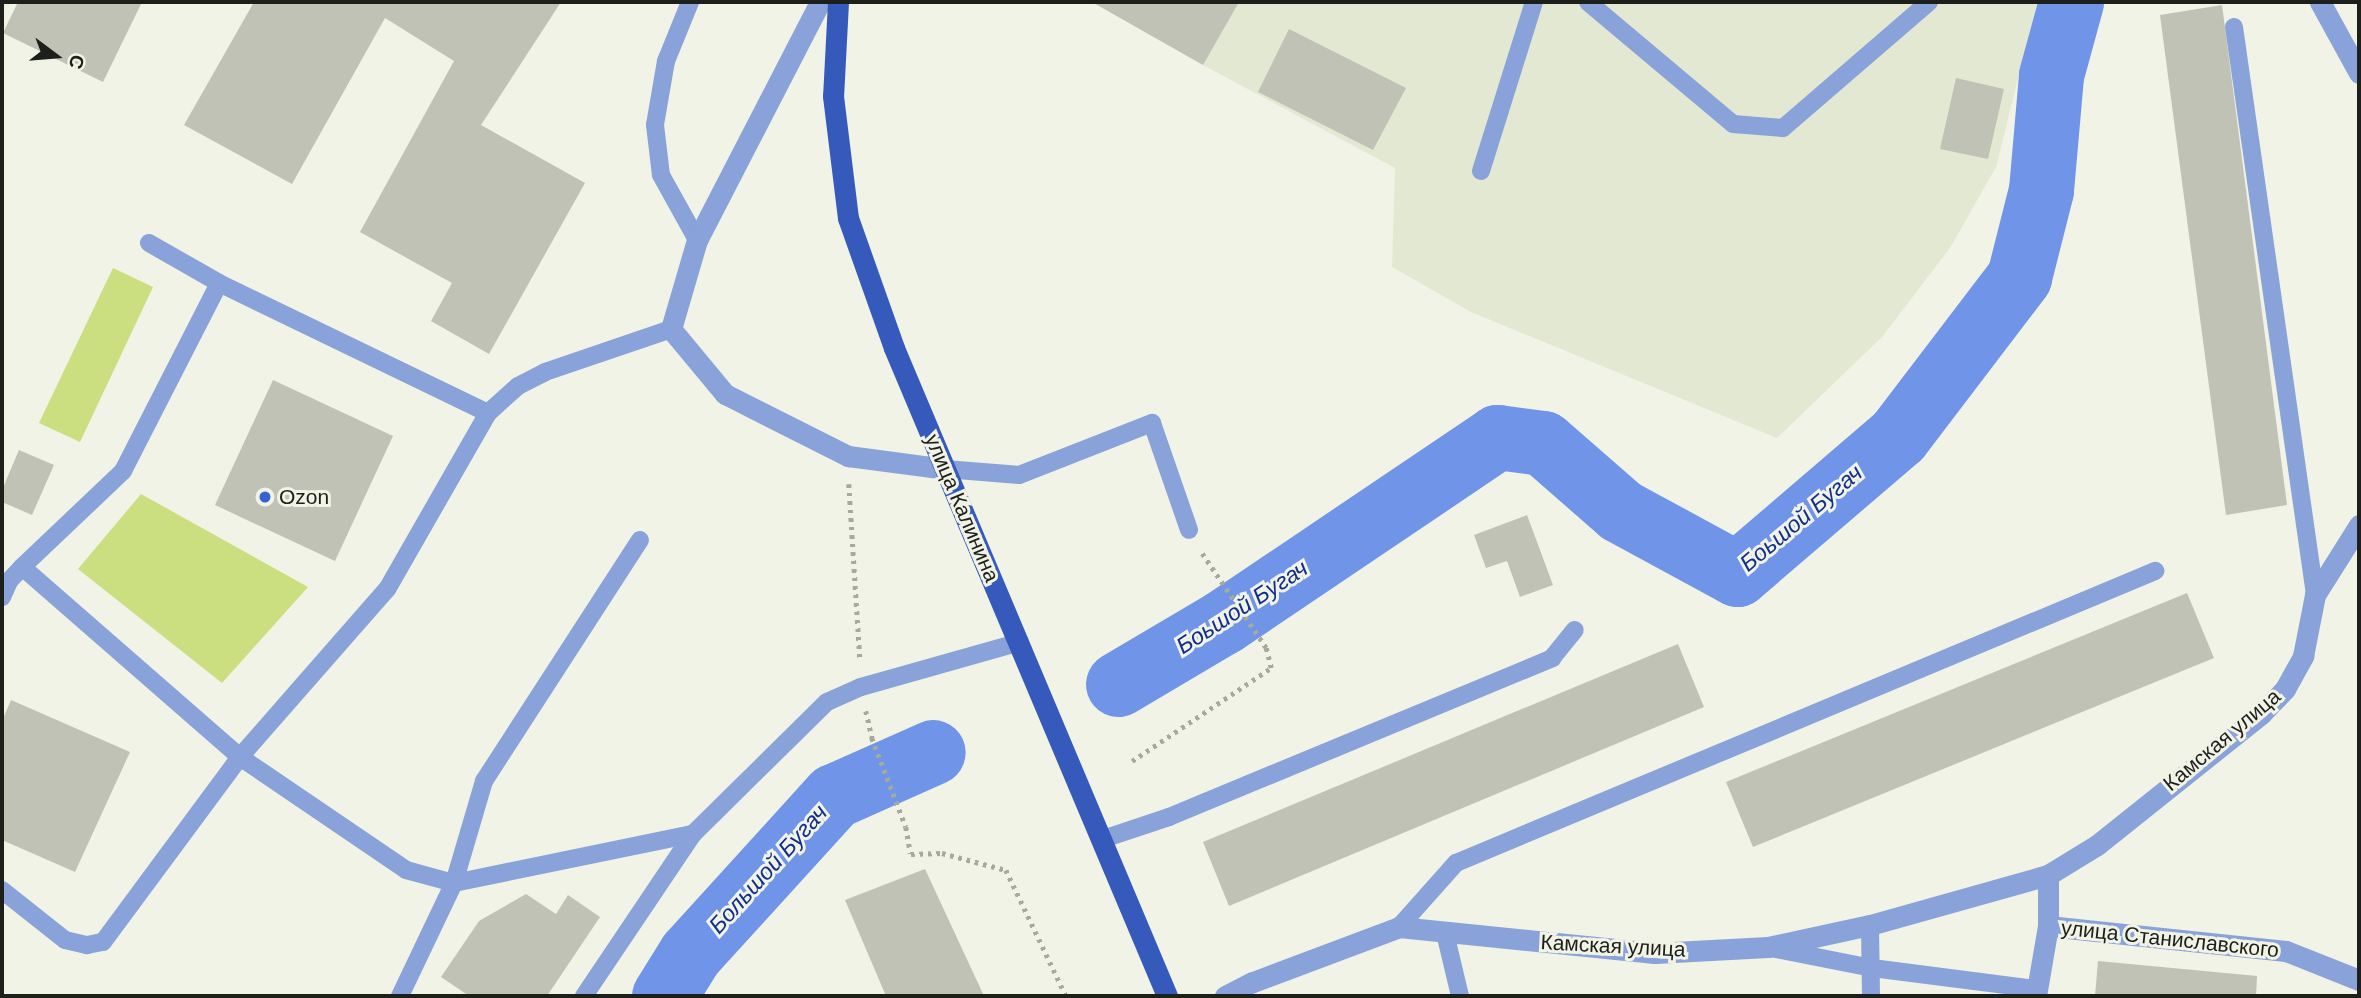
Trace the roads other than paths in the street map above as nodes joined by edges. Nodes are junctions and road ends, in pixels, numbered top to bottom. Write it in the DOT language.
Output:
graph roads {
  1 [pos="690,2"];
  2 [pos="820,2"];
  3 [pos="838,2"];
  4 [pos="1534,2"];
  5 [pos="1588,2"];
  6 [pos="1929,2"];
  7 [pos="2320,2"];
  8 [pos="2234,27"];
  9 [pos="2359,73"];
  10 [pos="1481,171"];
  11 [pos="697,240"];
  12 [pos="149,243"];
  13 [pos="219,283"];
  14 [pos="671,329"];
  15 [pos="488,413"];
  16 [pos="945,469"];
  17 [pos="2359,526"];
  18 [pos="1189,530"];
  19 [pos="640,540"];
  20 [pos="22,567"];
  21 [pos="2155,571"];
  22 [pos="2315,595"];
  23 [pos="2,597"];
  24 [pos="1575,630"];
  25 [pos="1020,642"];
  26 [pos="240,757"];
  27 [pos="692,834"];
  28 [pos="1103,839"];
  29 [pos="2048,875"];
  30 [pos="454,883"];
  31 [pos="2,890"];
  32 [pos="1870,925"];
  33 [pos="2048,926"];
  34 [pos="1399,927"];
  35 [pos="1445,933"];
  36 [pos="1768,947"];
  37 [pos="1872,968"];
  38 [pos="2359,980"];
  39 [pos="2037,993"];
  40 [pos="400,996"];
  41 [pos="584,996"];
  42 [pos="1167,996"];
  43 [pos="1225,996"];
  44 [pos="1460,996"];
  45 [pos="1871,996"];
  1 -- 11 [label="lane"];
  2 -- 11 [label="street"];
  3 -- 16 [label="main road, улица Калинина"];
  4 -- 10 [label="lane"];
  5 -- 6 [label="lane"];
  7 -- 9 [label="street"];
  8 -- 22 [label="lane"];
  11 -- 14 [label="street"];
  12 -- 13 [label="lane"];
  13 -- 15 [label="lane"];
  13 -- 20 [label="lane"];
  14 -- 15 [label="lane"];
  14 -- 16 [label="street"];
  15 -- 26 [label="lane"];
  16 -- 18 [label="lane"];
  16 -- 25 [label="main road, улица Калинина"];
  17 -- 22 [label="street, Камская улица"];
  19 -- 30 [label="lane"];
  20 -- 23 [label="lane"];
  20 -- 26 [label="lane"];
  21 -- 34 [label="lane"];
  22 -- 29 [label="street, Камская улица"];
  24 -- 28 [label="lane"];
  25 -- 27 [label="lane"];
  25 -- 28 [label="main road, улица Калинина"];
  26 -- 30 [label="lane"];
  26 -- 31 [label="lane"];
  27 -- 30 [label="lane"];
  27 -- 41 [label="lane"];
  28 -- 42 [label="main road, улица Калинина"];
  29 -- 32 [label="street, Камская улица"];
  29 -- 33 [label="street"];
  30 -- 40 [label="lane"];
  32 -- 36 [label="street, Камская улица"];
  32 -- 37 [label="lane"];
  33 -- 38 [label="street, улица Станиславского"];
  33 -- 39 [label="street, улица Станиславского"];
  34 -- 35 [label="street, Камская улица"];
  34 -- 43 [label="street, Камская улица"];
  35 -- 36 [label="street, Камская улица"];
  35 -- 44 [label="lane"];
  36 -- 37 [label="lane"];
  37 -- 39 [label="lane"];
  37 -- 45 [label="lane"];
}
